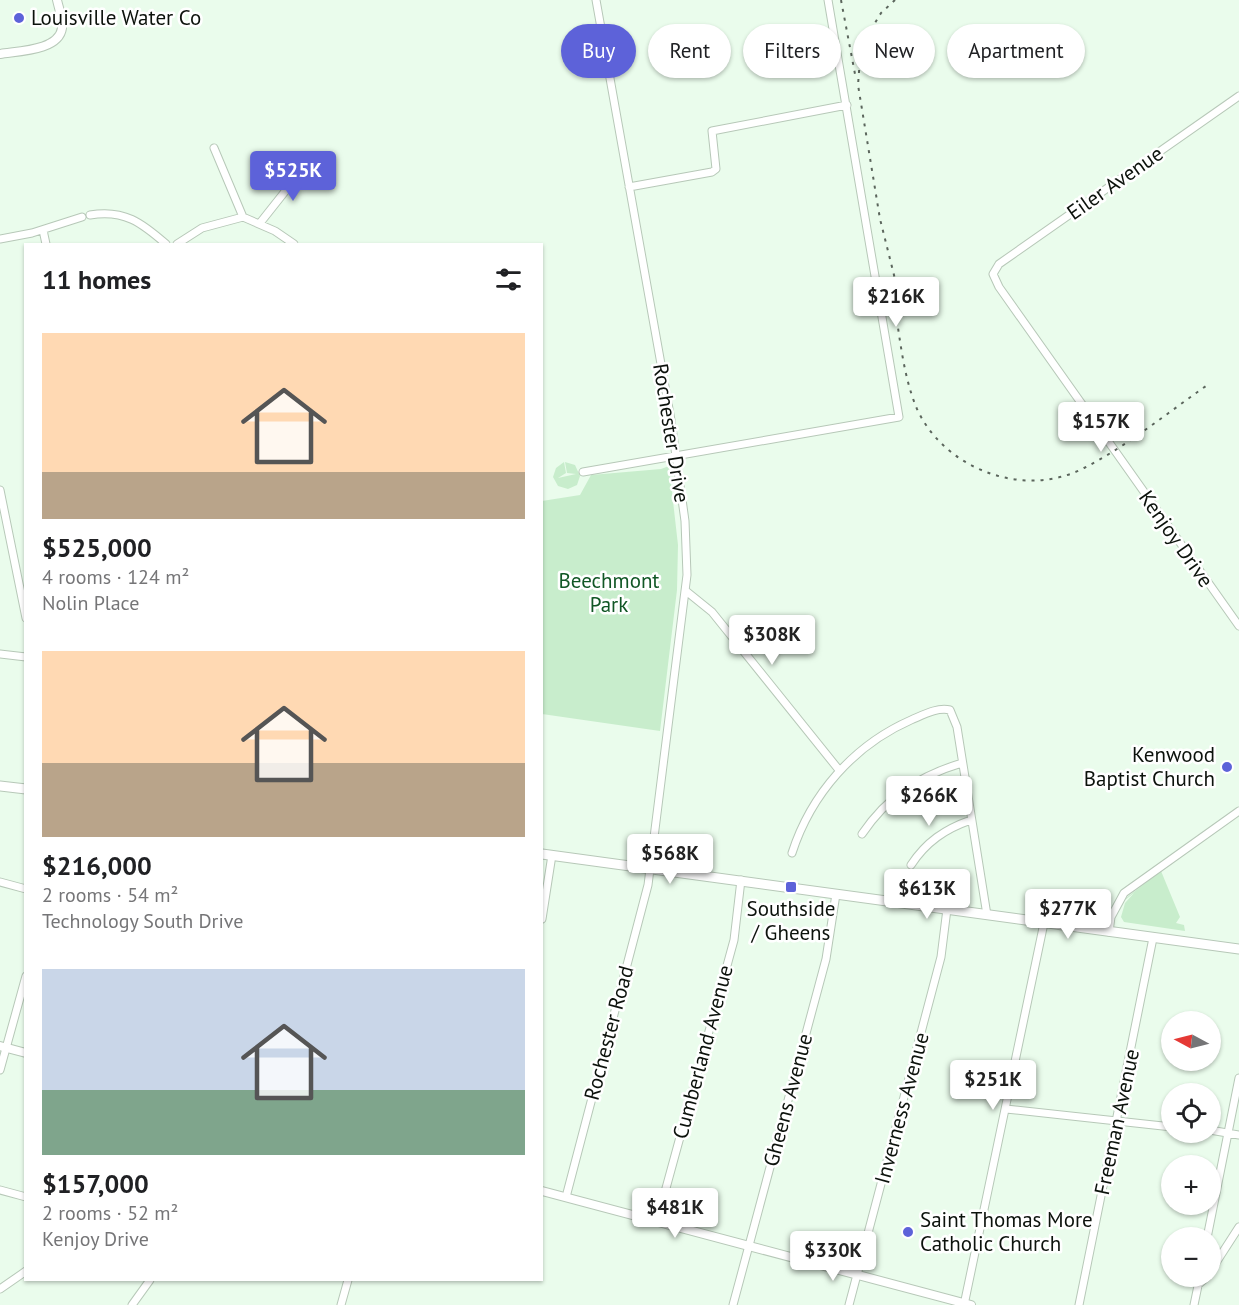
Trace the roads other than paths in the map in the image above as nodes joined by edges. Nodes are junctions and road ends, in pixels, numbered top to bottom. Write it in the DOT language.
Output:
graph roads {
  1 [pos="57,0"];
  2 [pos="596,0"];
  3 [pos="828,0"];
  4 [pos="0,54"];
  5 [pos="1239,96"];
  6 [pos="847,105"];
  7 [pos="214,148"];
  8 [pos="306,165"];
  9 [pos="629,187"];
  10 [pos="243,217"];
  11 [pos="260,223"];
  12 [pos="43,230"];
  13 [pos="0,239"];
  14 [pos="46,243"];
  15 [pos="165,243"];
  16 [pos="178,243"];
  17 [pos="292,243"];
  18 [pos="993,272"];
  19 [pos="675,457"];
  20 [pos="583,472"];
  21 [pos="0,490"];
  22 [pos="686,591"];
  23 [pos="24,608"];
  24 [pos="1239,626"];
  25 [pos="0,654"];
  26 [pos="24,657"];
  27 [pos="962,763"];
  28 [pos="839,770"];
  29 [pos="0,786"];
  30 [pos="24,789"];
  31 [pos="1239,811"];
  32 [pos="971,820"];
  33 [pos="862,834"];
  34 [pos="792,853"];
  35 [pos="543,854"];
  36 [pos="552,855"];
  37 [pos="911,865"];
  38 [pos="650,869"];
  39 [pos="741,880"];
  40 [pos="0,882"];
  41 [pos="24,888"];
  42 [pos="836,894"];
  43 [pos="947,909"];
  44 [pos="543,913"];
  45 [pos="987,915"];
  46 [pos="1044,923"];
  47 [pos="1109,932"];
  48 [pos="1153,938"];
  49 [pos="1239,950"];
  50 [pos="24,982"];
  51 [pos="3,1047"];
  52 [pos="24,1052"];
  53 [pos="0,1070"];
  54 [pos="1239,1078"];
  55 [pos="1238,1094"];
  56 [pos="1006,1109"];
  57 [pos="1116,1123"];
  58 [pos="1161,1126"];
  59 [pos="1221,1131"];
  60 [pos="1228,1132"];
  61 [pos="1239,1135"];
  62 [pos="0,1190"];
  63 [pos="543,1191"];
  64 [pos="24,1196"];
  65 [pos="566,1197"];
  66 [pos="657,1221"];
  67 [pos="1209,1227"];
  68 [pos="1239,1227"];
  69 [pos="749,1245"];
  70 [pos="1221,1255"];
  71 [pos="24,1272"];
  72 [pos="857,1275"];
  73 [pos="149,1281"];
  74 [pos="348,1281"];
  75 [pos="1198,1287"];
  76 [pos="0,1289"];
  77 [pos="967,1304"];
  78 [pos="132,1305"];
  79 [pos="341,1305"];
  80 [pos="733,1305"];
  81 [pos="849,1305"];
  82 [pos="1079,1305"];
  83 [pos="1194,1305"];
  1 -- 4 [label="street"];
  2 -- 9 [label="street, Rochester Drive"];
  3 -- 6 [label="street"];
  5 -- 18 [label="street, Eiler Avenue"];
  6 -- 9 [label="street"];
  6 -- 19 [label="street"];
  7 -- 10 [label="street"];
  8 -- 11 [label="street"];
  9 -- 19 [label="street, Rochester Drive"];
  10 -- 11 [label="street"];
  10 -- 16 [label="street"];
  11 -- 17 [label="street"];
  12 -- 13 [label="street"];
  12 -- 14 [label="street"];
  12 -- 15 [label="street"];
  18 -- 24 [label="street, Kenjoy Drive"];
  19 -- 20 [label="street"];
  19 -- 22 [label="street, Rochester Drive"];
  21 -- 23 [label="street"];
  22 -- 28 [label="street"];
  22 -- 38 [label="street, Rochester Drive"];
  25 -- 26 [label="street"];
  27 -- 28 [label="street"];
  27 -- 32 [label="street"];
  27 -- 33 [label="street"];
  28 -- 34 [label="street"];
  29 -- 30 [label="main road"];
  31 -- 47 [label="street"];
  32 -- 37 [label="street"];
  32 -- 45 [label="street"];
  35 -- 36 [label="main road"];
  36 -- 38 [label="main road"];
  36 -- 44 [label="street"];
  38 -- 39 [label="main road"];
  38 -- 65 [label="street, Rochester Road"];
  39 -- 42 [label="main road"];
  39 -- 66 [label="street, Cumberland Avenue"];
  40 -- 41 [label="street"];
  42 -- 43 [label="main road"];
  42 -- 69 [label="street, Gheens Avenue"];
  43 -- 45 [label="main road"];
  43 -- 72 [label="street, Inverness Avenue"];
  45 -- 46 [label="main road"];
  46 -- 47 [label="main road"];
  46 -- 56 [label="street"];
  47 -- 48 [label="main road"];
  48 -- 49 [label="main road"];
  48 -- 57 [label="street, Freeman Avenue"];
  50 -- 51 [label="street"];
  51 -- 52 [label="street"];
  51 -- 53 [label="street"];
  54 -- 55 [label="street"];
  55 -- 60 [label="street"];
  56 -- 57 [label="street"];
  56 -- 77 [label="street"];
  57 -- 58 [label="street"];
  57 -- 82 [label="street, Freeman Avenue"];
  59 -- 60 [label="street"];
  60 -- 61 [label="street"];
  60 -- 67 [label="street"];
  62 -- 64 [label="street"];
  63 -- 65 [label="street"];
  65 -- 66 [label="street"];
  66 -- 69 [label="street"];
  68 -- 70 [label="street"];
  69 -- 72 [label="street"];
  69 -- 80 [label="street, Gheens Avenue"];
  71 -- 76 [label="street"];
  72 -- 77 [label="street"];
  72 -- 81 [label="street, Inverness Avenue"];
  73 -- 78 [label="street"];
  74 -- 79 [label="street"];
  75 -- 83 [label="street"];
}
